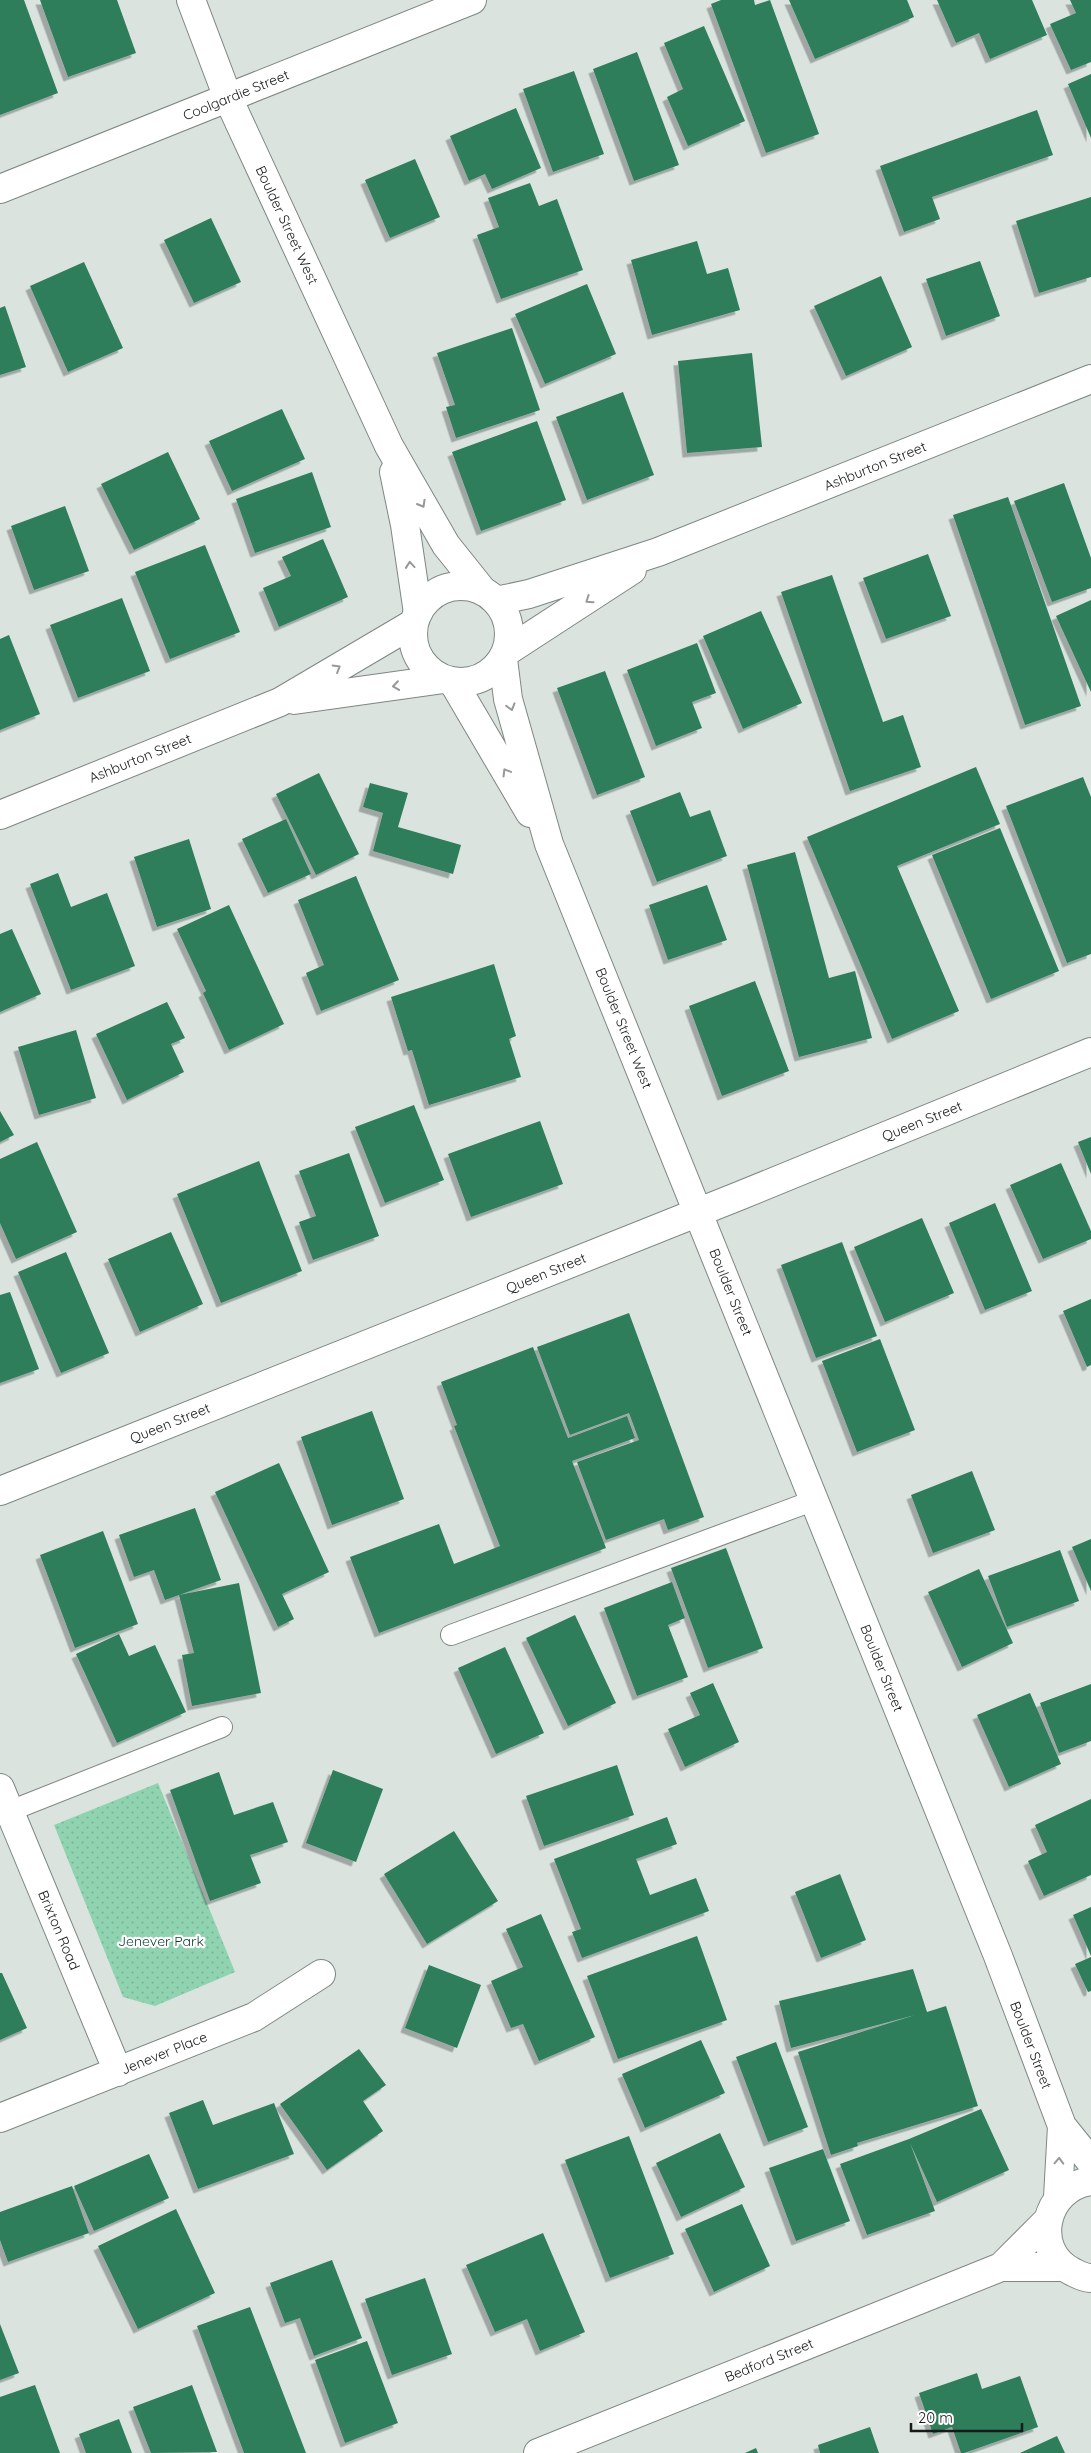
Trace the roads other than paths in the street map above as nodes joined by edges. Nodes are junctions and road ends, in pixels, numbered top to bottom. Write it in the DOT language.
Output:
graph roads {
  1 [pos="191,0"];
  2 [pos="472,0"];
  3 [pos="228,98"];
  4 [pos="0,190"];
  5 [pos="1091,379"];
  6 [pos="389,446"];
  7 [pos="658,552"];
  8 [pos="489,596"];
  9 [pos="416,618"];
  10 [pos="505,655"];
  11 [pos="448,681"];
  12 [pos="280,702"];
  13 [pos="0,815"];
  14 [pos="549,844"];
  15 [pos="1091,1052"];
  16 [pos="699,1212"];
  17 [pos="0,1491"];
  18 [pos="815,1500"];
  19 [pos="451,1635"];
  20 [pos="222,1727"];
  21 [pos="5,1799"];
  22 [pos="321,1974"];
  23 [pos="118,2072"];
  24 [pos="0,2118"];
  25 [pos="1062,2126"];
  26 [pos="1091,2162"];
  27 [pos="1091,2181"];
  28 [pos="1052,2209"];
  29 [pos="1001,2267"];
  30 [pos="1083,2277"];
  31 [pos="538,2453"];
  1 -- 3 [label="street, Boulder Street West"];
  2 -- 3 [label="street, Coolgardie Street"];
  3 -- 4 [label="street, Coolgardie Street"];
  3 -- 6 [label="street, Boulder Street West"];
  5 -- 7 [label="street, Ashburton Street"];
  6 -- 8 [label="street, Boulder Street West, one-way"];
  9 -- 6 [label="street, Boulder Street West, one-way"];
  7 -- 8 [label="street, Ashburton Street"];
  7 -- 10 [label="street, Ashburton Street, one-way"];
  8 -- 9 [label="street"];
  8 -- 10 [label="street"];
  9 -- 11 [label="street"];
  12 -- 9 [label="street, Ashburton Street, one-way"];
  10 -- 11 [label="street"];
  10 -- 14 [label="street, Boulder Street West, one-way"];
  11 -- 12 [label="street, Ashburton Street, one-way"];
  14 -- 11 [label="street, Boulder Street West, one-way"];
  12 -- 13 [label="street, Ashburton Street"];
  14 -- 16 [label="street, Boulder Street West"];
  15 -- 16 [label="street, Queen Street"];
  16 -- 17 [label="street, Queen Street"];
  16 -- 18 [label="street, Boulder Street"];
  18 -- 19 [label="lane"];
  18 -- 25 [label="street, Boulder Street"];
  20 -- 21 [label="lane"];
  21 -- 23 [label="street, Brixton Road"];
  22 -- 23 [label="street, Jenever Place"];
  23 -- 24 [label="street, Jenever Place"];
  25 -- 26 [label="street, Boulder Street"];
  28 -- 25 [label="street, Boulder Street, one-way"];
  27 -- 28 [label="street, Bedford Street"];
  28 -- 29 [label="street, Bedford Street"];
  28 -- 30 [label="street, Boulder Street"];
  29 -- 30 [label="street, Bedford Street"];
  29 -- 31 [label="street, Bedford Street"];
}
